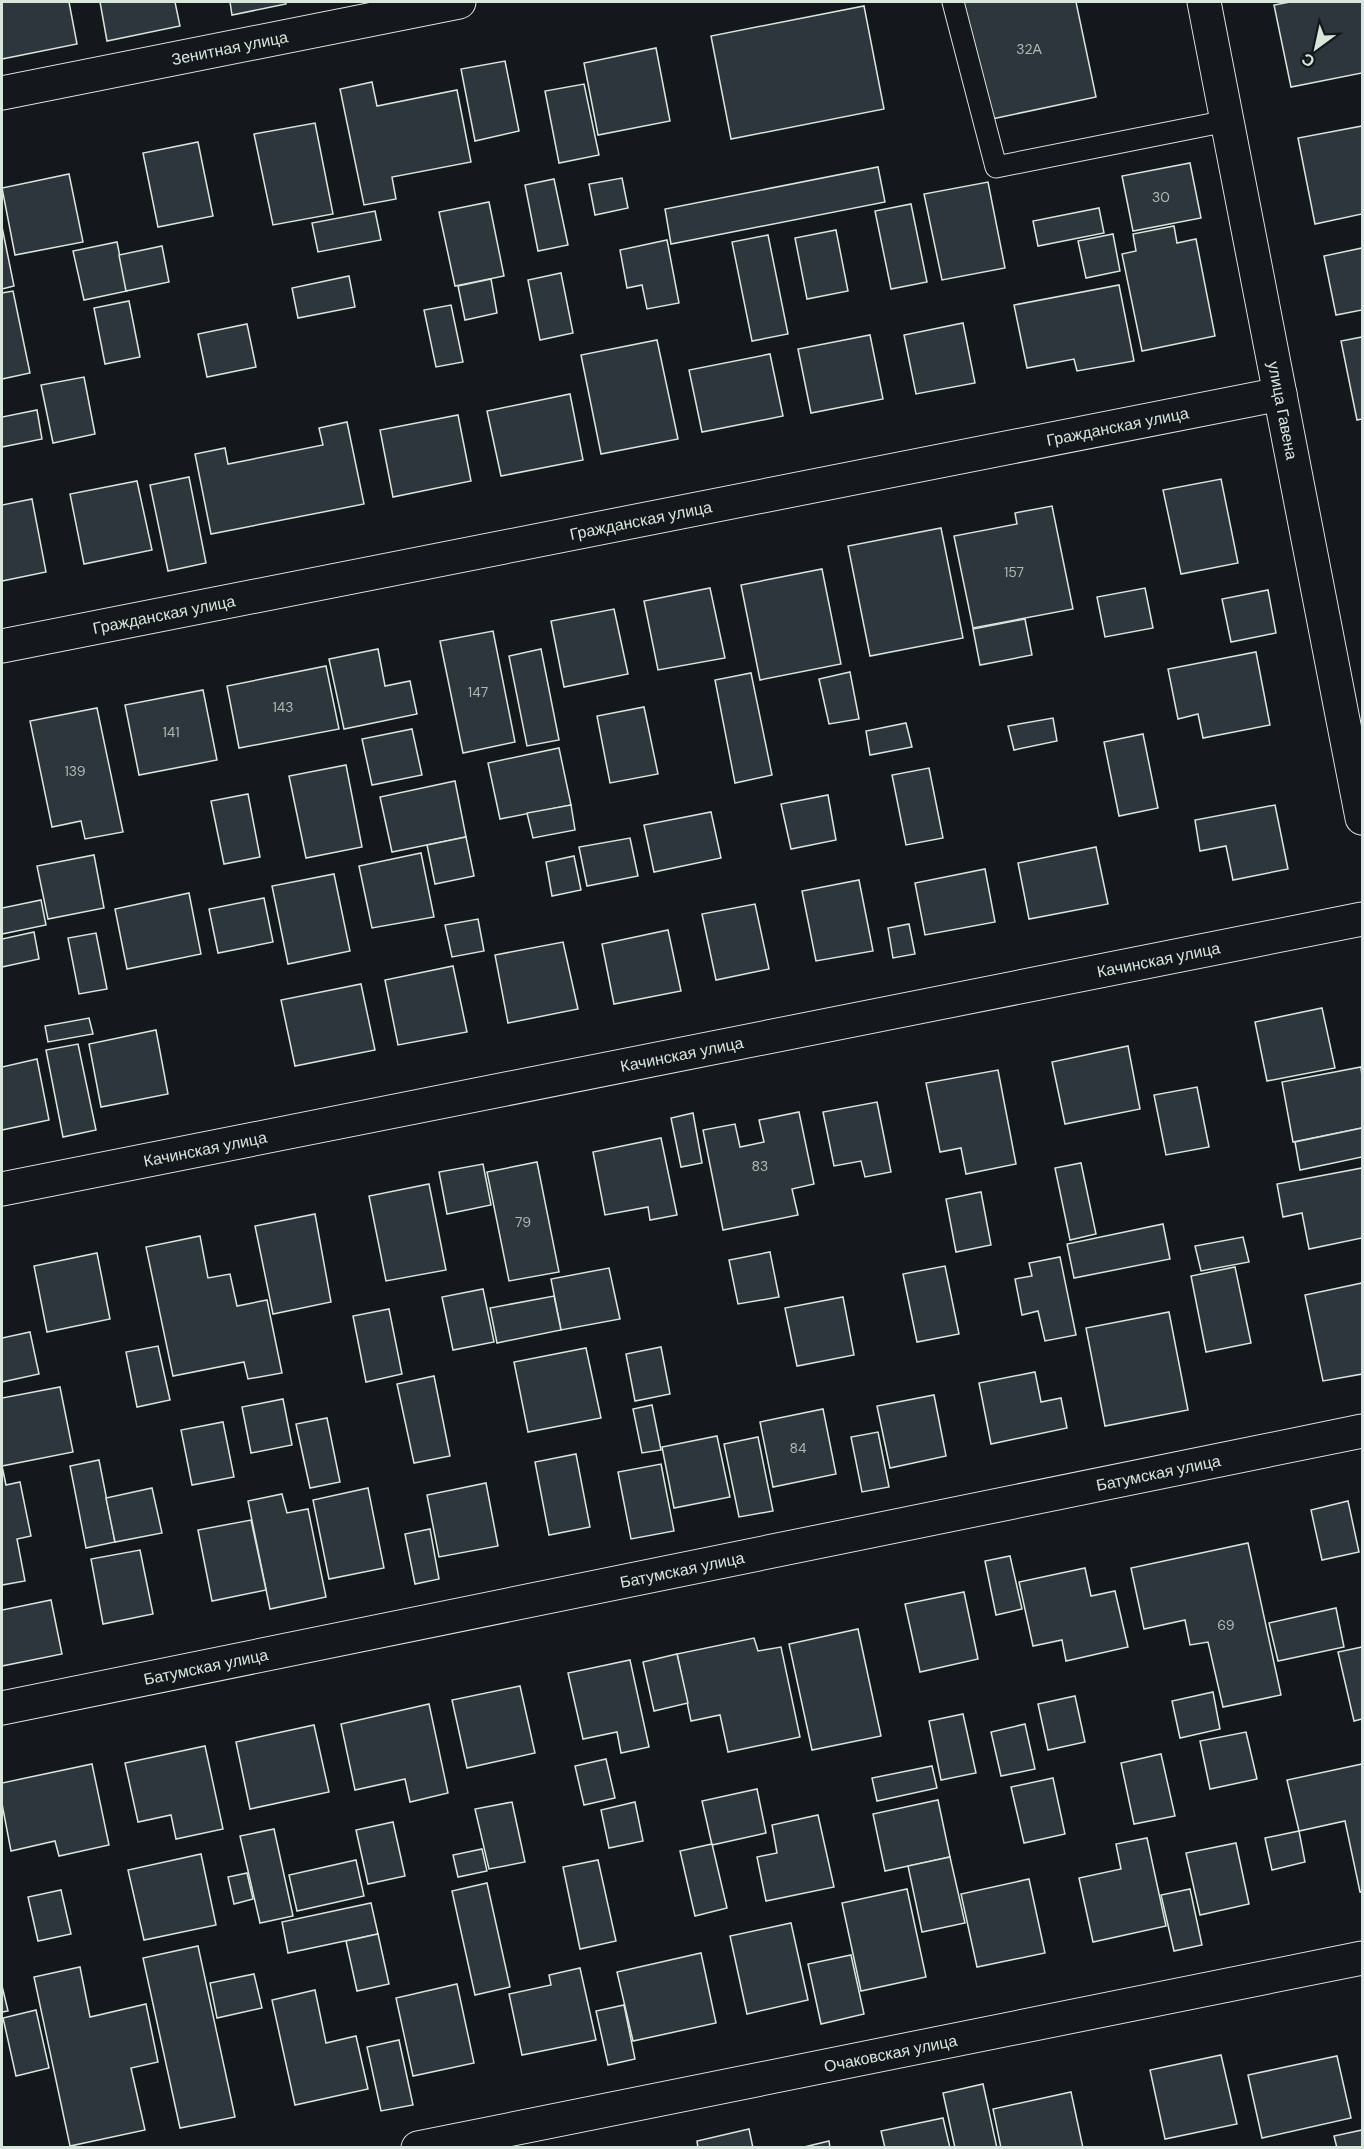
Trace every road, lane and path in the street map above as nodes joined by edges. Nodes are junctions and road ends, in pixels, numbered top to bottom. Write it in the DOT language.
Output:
graph roads {
  1 [pos="459,2"];
  2 [pos="952,2"];
  3 [pos="1204,2"];
  4 [pos="2,93"];
  5 [pos="1227,121"];
  6 [pos="1280,394"];
  7 [pos="2,646"];
  8 [pos="1362,818"];
  9 [pos="1362,919"];
  10 [pos="2,1190"];
  11 [pos="1362,1431"];
  12 [pos="2,1708"];
  13 [pos="1362,1958"];
  14 [pos="418,2148"];
  1 -- 4 [label="street, Зенитная улица"];
  2 -- 5 [label="lane"];
  3 -- 5 [label="street, улица Гавена"];
  5 -- 6 [label="street, улица Гавена"];
  6 -- 7 [label="street, Гражданская улица"];
  6 -- 8 [label="street, улица Гавена"];
  9 -- 10 [label="street, Качинская улица"];
  11 -- 12 [label="street, Батумская улица"];
  13 -- 14 [label="street, Очаковская улица"];
}
